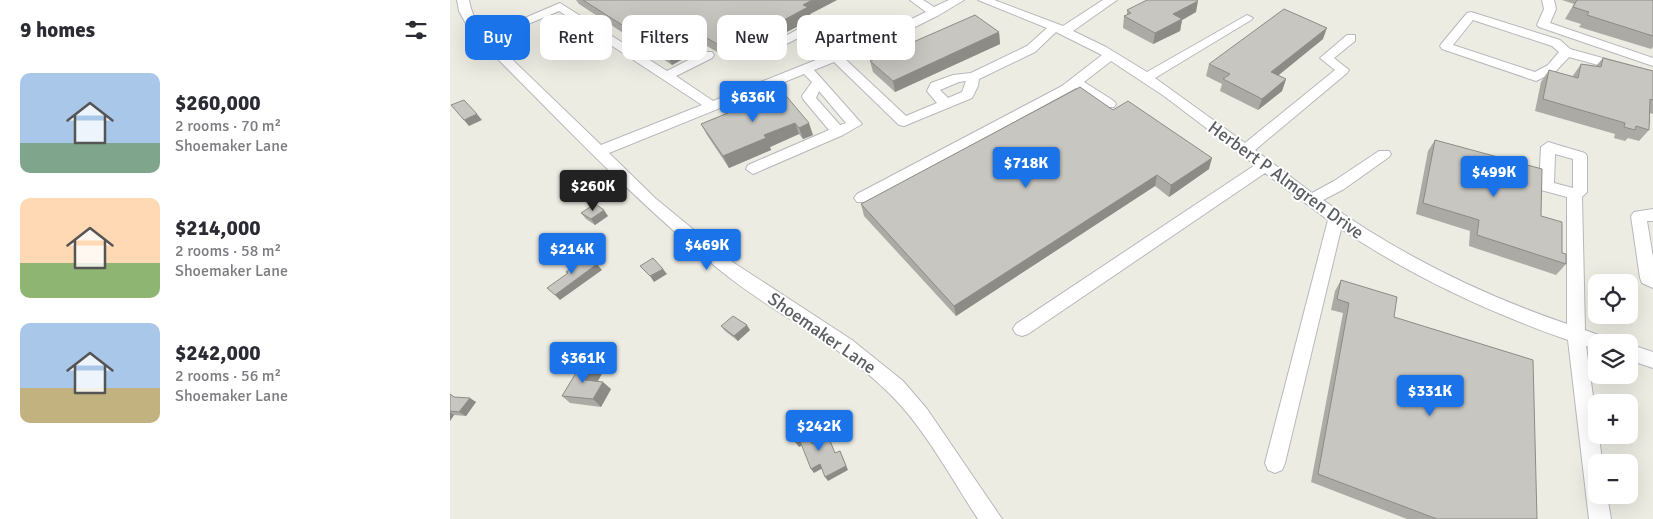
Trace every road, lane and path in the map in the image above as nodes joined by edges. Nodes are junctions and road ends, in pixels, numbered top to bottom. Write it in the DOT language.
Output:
graph roads {
  1 [pos="573,0"];
  2 [pos="916,0"];
  3 [pos="958,0"];
  4 [pos="984,0"];
  5 [pos="1111,0"];
  6 [pos="1548,0"];
  7 [pos="459,3"];
  8 [pos="560,6"];
  9 [pos="935,12"];
  10 [pos="467,15"];
  11 [pos="1247,18"];
  12 [pos="530,19"];
  13 [pos="915,22"];
  14 [pos="1059,29"];
  15 [pos="1352,38"];
  16 [pos="1566,52"];
  17 [pos="708,55"];
  18 [pos="1110,55"];
  19 [pos="505,60"];
  20 [pos="828,60"];
  21 [pos="839,60"];
  22 [pos="1653,62"];
  23 [pos="806,68"];
  24 [pos="667,76"];
  25 [pos="1653,76"];
  26 [pos="973,77"];
  27 [pos="1146,78"];
  28 [pos="1075,82"];
  29 [pos="946,104"];
  30 [pos="1109,104"];
  31 [pos="712,106"];
  32 [pos="1245,151"];
  33 [pos="598,152"];
  34 [pos="1384,154"];
  35 [pos="1265,166"];
  36 [pos="753,170"];
  37 [pos="1574,194"];
  38 [pos="862,198"];
  39 [pos="1311,200"];
  40 [pos="1653,215"];
  41 [pos="1336,218"];
  42 [pos="1653,281"];
  43 [pos="1022,329"];
  44 [pos="1576,335"];
  45 [pos="1588,339"];
  46 [pos="1638,355"];
  47 [pos="1653,360"];
  48 [pos="1591,454"];
  49 [pos="1275,463"];
  50 [pos="1598,504"];
  51 [pos="991,519"];
  52 [pos="1600,519"];
  1 -- 8 [label="street"];
  2 -- 9 [label="lane"];
  3 -- 9 [label="street"];
  4 -- 14 [label="street, Herbert P Almgren Drive"];
  5 -- 14 [label="street"];
  6 -- 22 [label="street"];
  7 -- 10 [label="street, Shoemaker Lane"];
  8 -- 12 [label="lane"];
  8 -- 24 [label="lane"];
  9 -- 13 [label="street"];
  11 -- 27 [label="lane"];
  14 -- 18 [label="street, Herbert P Almgren Drive"];
  14 -- 26 [label="street"];
  15 -- 32 [label="street"];
  16 -- 16 [label="street"];
  16 -- 25 [label="street"];
  17 -- 24 [label="street"];
  18 -- 27 [label="street, Herbert P Almgren Drive"];
  18 -- 28 [label="street"];
  19 -- 33 [label="street, Shoemaker Lane"];
  20 -- 23 [label="street"];
  21 -- 29 [label="street"];
  23 -- 31 [label="street"];
  23 -- 36 [label="street"];
  24 -- 31 [label="lane"];
  26 -- 29 [label="street"];
  26 -- 29 [label="street"];
  27 -- 32 [label="street, Herbert P Almgren Drive"];
  28 -- 30 [label="street"];
  28 -- 38 [label="street"];
  31 -- 33 [label="street"];
  32 -- 35 [label="street, Herbert P Almgren Drive"];
  33 -- 51 [label="street, Shoemaker Lane"];
  34 -- 39 [label="street"];
  35 -- 39 [label="street, Herbert P Almgren Drive"];
  35 -- 43 [label="street"];
  37 -- 44 [label="street"];
  39 -- 41 [label="street, Herbert P Almgren Drive"];
  40 -- 42 [label="street"];
  41 -- 44 [label="street, Herbert P Almgren Drive"];
  41 -- 49 [label="street"];
  44 -- 45 [label="street, Herbert P Almgren Drive"];
  44 -- 48 [label="street"];
  46 -- 47 [label="street"];
  50 -- 52 [label="street"];
}
